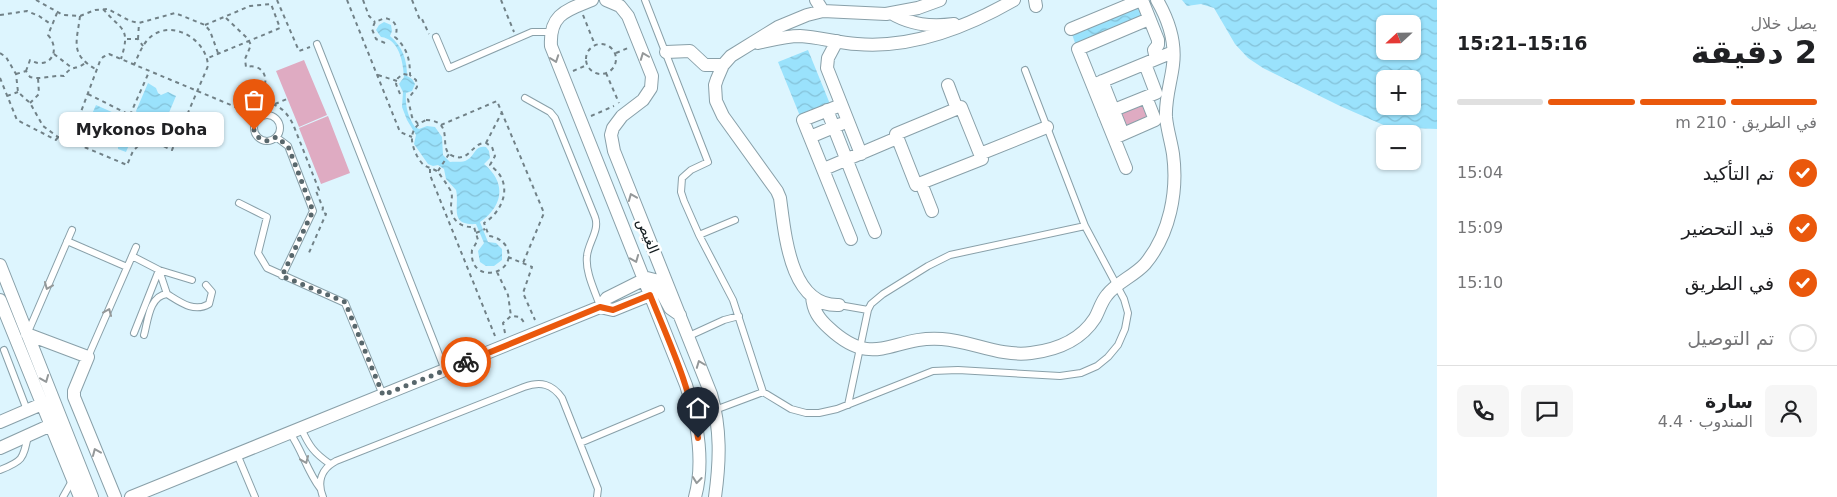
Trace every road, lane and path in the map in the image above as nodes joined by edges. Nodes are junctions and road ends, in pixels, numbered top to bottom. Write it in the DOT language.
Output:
graph roads {
  1 [pos="36,0"];
  2 [pos="277,0"];
  3 [pos="346,0"];
  4 [pos="363,0"];
  5 [pos="412,0"];
  6 [pos="501,0"];
  7 [pos="592,0"];
  8 [pos="606,0"];
  9 [pos="645,0"];
  10 [pos="816,0"];
  11 [pos="940,0"];
  12 [pos="1139,0"];
  13 [pos="1157,0"];
  14 [pos="1009,2"];
  15 [pos="579,5"];
  16 [pos="103,9"];
  17 [pos="823,11"];
  18 [pos="57,12"];
  19 [pos="891,13"];
  20 [pos="0,15"];
  21 [pos="80,16"];
  22 [pos="225,17"];
  23 [pos="1149,19"];
  24 [pos="139,22"];
  25 [pos="375,22"];
  26 [pos="976,24"];
  27 [pos="52,25"];
  28 [pos="205,25"];
  29 [pos="1071,29"];
  30 [pos="551,32"];
  31 [pos="433,36"];
  32 [pos="126,39"];
  33 [pos="138,39"];
  34 [pos="517,39"];
  35 [pos="248,40"];
  36 [pos="385,42"];
  37 [pos="837,42"];
  38 [pos="317,44"];
  39 [pos="595,45"];
  40 [pos="143,46"];
  41 [pos="746,46"];
  42 [pos="666,52"];
  43 [pos="1173,52"];
  44 [pos="218,53"];
  45 [pos="0,54"];
  46 [pos="54,54"];
  47 [pos="208,58"];
  48 [pos="121,59"];
  49 [pos="1151,62"];
  50 [pos="85,63"];
  51 [pos="134,65"];
  52 [pos="723,65"];
  53 [pos="72,68"];
  54 [pos="97,70"];
  55 [pos="1025,70"];
  56 [pos="26,71"];
  57 [pos="149,72"];
  58 [pos="606,73"];
  59 [pos="16,74"];
  60 [pos="376,75"];
  61 [pos="409,75"];
  62 [pos="0,78"];
  63 [pos="38,78"];
  64 [pos="397,81"];
  65 [pos="1097,83"];
  66 [pos="948,85"];
  67 [pos="18,92"];
  68 [pos="197,92"];
  69 [pos="88,94"];
  70 [pos="400,94"];
  71 [pos="7,96"];
  72 [pos="1146,97"];
  73 [pos="525,98"];
  74 [pos="287,100"];
  75 [pos="30,104"];
  76 [pos="275,104"];
  77 [pos="841,104"];
  78 [pos="238,108"];
  79 [pos="623,108"];
  80 [pos="957,109"];
  81 [pos="827,110"];
  82 [pos="502,112"];
  83 [pos="1109,112"];
  84 [pos="130,115"];
  85 [pos="255,121"];
  86 [pos="580,121"];
  87 [pos="848,121"];
  88 [pos="440,125"];
  89 [pos="418,126"];
  90 [pos="834,127"];
  91 [pos="1047,127"];
  92 [pos="58,136"];
  93 [pos="412,136"];
  94 [pos="1119,136"];
  95 [pos="276,137"];
  96 [pos="810,137"];
  97 [pos="897,138"];
  98 [pos="70,141"];
  99 [pos="141,141"];
  100 [pos="486,143"];
  101 [pos="861,154"];
  102 [pos="980,154"];
  103 [pos="310,156"];
  104 [pos="448,156"];
  105 [pos="306,158"];
  106 [pos="846,160"];
  107 [pos="430,168"];
  108 [pos="1126,168"];
  109 [pos="824,170"];
  110 [pos="438,172"];
  111 [pos="921,183"];
  112 [pos="239,203"];
  113 [pos="932,210"];
  114 [pos="453,215"];
  115 [pos="447,217"];
  116 [pos="735,220"];
  117 [pos="1085,226"];
  118 [pos="485,229"];
  119 [pos="72,230"];
  120 [pos="477,232"];
  121 [pos="875,232"];
  122 [pos="699,235"];
  123 [pos="851,239"];
  124 [pos="67,241"];
  125 [pos="136,247"];
  126 [pos="132,256"];
  127 [pos="508,257"];
  128 [pos="472,262"];
  129 [pos="522,263"];
  130 [pos="466,264"];
  131 [pos="0,265"];
  132 [pos="127,267"];
  133 [pos="159,270"];
  134 [pos="497,272"];
  135 [pos="282,276"];
  136 [pos="192,280"];
  137 [pos="644,280"];
  138 [pos="206,285"];
  139 [pos="1117,286"];
  140 [pos="167,294"];
  141 [pos="650,295"];
  142 [pos="812,296"];
  143 [pos="839,305"];
  144 [pos="1,306"];
  145 [pos="600,307"];
  146 [pos="868,310"];
  147 [pos="680,315"];
  148 [pos="511,316"];
  149 [pos="740,316"];
  150 [pos="134,333"];
  151 [pos="27,334"];
  152 [pos="535,334"];
  153 [pos="144,335"];
  154 [pos="689,336"];
  155 [pos="505,346"];
  156 [pos="860,348"];
  157 [pos="4,350"];
  158 [pos="88,357"];
  159 [pos="444,370"];
  160 [pos="762,392"];
  161 [pos="383,395"];
  162 [pos="42,404"];
  163 [pos="848,404"];
  164 [pos="661,409"];
  165 [pos="27,410"];
  166 [pos="716,410"];
  167 [pos="5,420"];
  168 [pos="51,425"];
  169 [pos="296,430"];
  170 [pos="24,437"];
  171 [pos="580,443"];
  172 [pos="0,448"];
  173 [pos="237,454"];
  174 [pos="330,464"];
  175 [pos="0,470"];
  176 [pos="73,479"];
  177 [pos="320,488"];
  178 [pos="63,497"];
  179 [pos="80,497"];
  180 [pos="92,497"];
  181 [pos="115,497"];
  182 [pos="131,497"];
  183 [pos="255,497"];
  184 [pos="323,497"];
  185 [pos="597,497"];
  186 [pos="694,497"];
  187 [pos="715,497"];
  1 -- 18 [label="path"];
  2 -- 38 [label="path"];
  3 -- 60 [label="path"];
  4 -- 25 [label="path"];
  5 -- 31 [label="path"];
  6 -- 34 [label="path"];
  7 -- 15 [label="street"];
  79 -- 8 [label="street, الغيص, one-way"];
  9 -- 42 [label="lane"];
  10 -- 17 [label="street"];
  11 -- 19 [label="street"];
  12 -- 23 [label="street"];
  12 -- 29 [label="street"];
  13 -- 43 [label="street"];
  14 -- 26 [label="street"];
  15 -- 30 [label="street"];
  15 -- 39 [label="path"];
  16 -- 21 [label="path"];
  16 -- 24 [label="path"];
  16 -- 32 [label="path"];
  17 -- 19 [label="street"];
  17 -- 41 [label="street"];
  18 -- 21 [label="path"];
  18 -- 27 [label="path"];
  19 -- 26 [label="street"];
  20 -- 27 [label="path"];
  21 -- 50 [label="path"];
  22 -- 28 [label="path"];
  22 -- 35 [label="path"];
  22 -- 35 [label="path"];
  23 -- 49 [label="street"];
  23 -- 65 [label="street"];
  24 -- 28 [label="path"];
  24 -- 33 [label="path"];
  25 -- 36 [label="path"];
  25 -- 61 [label="path"];
  26 -- 37 [label="street"];
  27 -- 46 [label="path"];
  28 -- 44 [label="path"];
  30 -- 34 [label="lane"];
  30 -- 86 [label="street, الغيص, one-way"];
  31 -- 34 [label="lane"];
  32 -- 33 [label="path"];
  32 -- 48 [label="path"];
  33 -- 40 [label="path"];
  35 -- 44 [label="path"];
  35 -- 78 [label="path"];
  37 -- 41 [label="street"];
  37 -- 77 [label="street"];
  38 -- 159 [label="lane"];
  39 -- 58 [label="path"];
  39 -- 58 [label="path"];
  40 -- 47 [label="path"];
  40 -- 51 [label="path"];
  41 -- 52 [label="street"];
  42 -- 52 [label="street"];
  42 -- 122 [label="lane"];
  43 -- 49 [label="street"];
  43 -- 139 [label="street"];
  44 -- 47 [label="path"];
  45 -- 59 [label="path"];
  46 -- 53 [label="path"];
  46 -- 56 [label="path"];
  47 -- 68 [label="path"];
  48 -- 51 [label="path"];
  48 -- 54 [label="path"];
  49 -- 65 [label="street"];
  49 -- 72 [label="street"];
  50 -- 53 [label="path"];
  50 -- 54 [label="path"];
  51 -- 57 [label="path"];
  52 -- 142 [label="street"];
  53 -- 63 [label="path"];
  54 -- 69 [label="path"];
  55 -- 91 [label="lane"];
  56 -- 59 [label="path"];
  56 -- 63 [label="path"];
  57 -- 68 [label="path"];
  57 -- 84 [label="path"];
  58 -- 79 [label="path"];
  59 -- 67 [label="path"];
  60 -- 64 [label="path"];
  60 -- 93 [label="path"];
  61 -- 64 [label="path"];
  61 -- 89 [label="path"];
  62 -- 71 [label="path"];
  63 -- 75 [label="path"];
  64 -- 70 [label="path"];
  65 -- 83 [label="street"];
  66 -- 80 [label="street"];
  67 -- 71 [label="path"];
  67 -- 75 [label="path"];
  68 -- 78 [label="path"];
  68 -- 99 [label="path"];
  69 -- 84 [label="path"];
  69 -- 98 [label="path"];
  71 -- 92 [label="path"];
  72 -- 83 [label="street"];
  72 -- 94 [label="street"];
  73 -- 145 [label="lane"];
  74 -- 76 [label="path"];
  75 -- 92 [label="path"];
  77 -- 81 [label="street"];
  77 -- 87 [label="street"];
  78 -- 85 [label="path"];
  79 -- 86 [label="path"];
  147 -- 79 [label="street, الغيص, one-way"];
  80 -- 97 [label="street"];
  80 -- 102 [label="street"];
  81 -- 90 [label="street"];
  81 -- 96 [label="street"];
  82 -- 88 [label="path"];
  82 -- 100 [label="path"];
  82 -- 129 [label="path"];
  83 -- 94 [label="street"];
  84 -- 99 [label="path"];
  85 -- 95 [label="lane"];
  85 -- 95 [label="lane"];
  86 -- 137 [label="street, الغيص, one-way"];
  87 -- 90 [label="street"];
  87 -- 101 [label="street"];
  88 -- 89 [label="path"];
  88 -- 104 [label="path"];
  89 -- 93 [label="path"];
  90 -- 96 [label="street"];
  90 -- 106 [label="street"];
  91 -- 102 [label="street"];
  91 -- 117 [label="lane"];
  92 -- 98 [label="path"];
  93 -- 107 [label="path"];
  94 -- 108 [label="street"];
  95 -- 135 [label="lane"];
  96 -- 109 [label="street"];
  97 -- 101 [label="street"];
  97 -- 111 [label="street"];
  98 -- 99 [label="path"];
  100 -- 104 [label="path"];
  100 -- 118 [label="path"];
  101 -- 106 [label="street"];
  102 -- 111 [label="street"];
  103 -- 105 [label="path"];
  104 -- 110 [label="path"];
  106 -- 109 [label="street"];
  106 -- 121 [label="street"];
  107 -- 110 [label="path"];
  107 -- 115 [label="path"];
  109 -- 123 [label="street"];
  110 -- 114 [label="path"];
  111 -- 113 [label="street"];
  112 -- 135 [label="lane"];
  114 -- 115 [label="path"];
  114 -- 120 [label="path"];
  115 -- 130 [label="path"];
  116 -- 122 [label="lane"];
  117 -- 139 [label="lane"];
  117 -- 146 [label="lane"];
  118 -- 120 [label="path"];
  118 -- 127 [label="path"];
  119 -- 124 [label="lane"];
  120 -- 128 [label="path"];
  122 -- 149 [label="lane"];
  124 -- 132 [label="lane"];
  124 -- 151 [label="lane, one-way"];
  125 -- 126 [label="lane"];
  126 -- 132 [label="lane"];
  126 -- 133 [label="lane"];
  127 -- 129 [label="path"];
  127 -- 134 [label="path"];
  128 -- 130 [label="path"];
  128 -- 134 [label="path"];
  129 -- 152 [label="path"];
  130 -- 155 [label="path"];
  131 -- 151 [label="street"];
  158 -- 132 [label="lane, one-way"];
  133 -- 136 [label="lane"];
  133 -- 140 [label="lane"];
  133 -- 150 [label="lane"];
  134 -- 148 [label="path"];
  135 -- 161 [label="lane"];
  137 -- 141 [label="street, الغيص"];
  137 -- 145 [label="street"];
  137 -- 147 [label="street"];
  138 -- 140 [label="lane"];
  139 -- 156 [label="street"];
  139 -- 163 [label="lane"];
  140 -- 153 [label="lane"];
  141 -- 145 [label="street"];
  141 -- 186 [label="street, الغيص, one-way"];
  142 -- 143 [label="street"];
  142 -- 156 [label="street"];
  143 -- 146 [label="lane"];
  144 -- 162 [label="street"];
  145 -- 152 [label="street"];
  146 -- 156 [label="lane"];
  147 -- 154 [label="street, الغيص"];
  148 -- 152 [label="path"];
  148 -- 155 [label="path"];
  149 -- 154 [label="lane"];
  149 -- 160 [label="lane"];
  151 -- 158 [label="street"];
  151 -- 180 [label="street, one-way"];
  152 -- 155 [label="street"];
  166 -- 154 [label="street, الغيص, one-way"];
  155 -- 159 [label="street"];
  156 -- 163 [label="lane"];
  157 -- 165 [label="lane"];
  181 -- 158 [label="street, one-way"];
  159 -- 161 [label="street"];
  160 -- 163 [label="lane"];
  160 -- 166 [label="lane"];
  161 -- 169 [label="street"];
  162 -- 165 [label="street"];
  162 -- 168 [label="street"];
  164 -- 171 [label="lane"];
  165 -- 167 [label="street"];
  166 -- 187 [label="street, الغيص"];
  167 -- 170 [label="street"];
  168 -- 170 [label="street"];
  168 -- 176 [label="street"];
  169 -- 173 [label="street"];
  169 -- 174 [label="lane"];
  169 -- 177 [label="lane, one-way"];
  170 -- 172 [label="street"];
  170 -- 175 [label="lane"];
  171 -- 174 [label="lane"];
  171 -- 185 [label="lane"];
  173 -- 182 [label="street"];
  173 -- 183 [label="lane"];
  174 -- 177 [label="lane"];
  176 -- 178 [label="lane"];
  176 -- 179 [label="street"];
  177 -- 184 [label="lane"];
}
